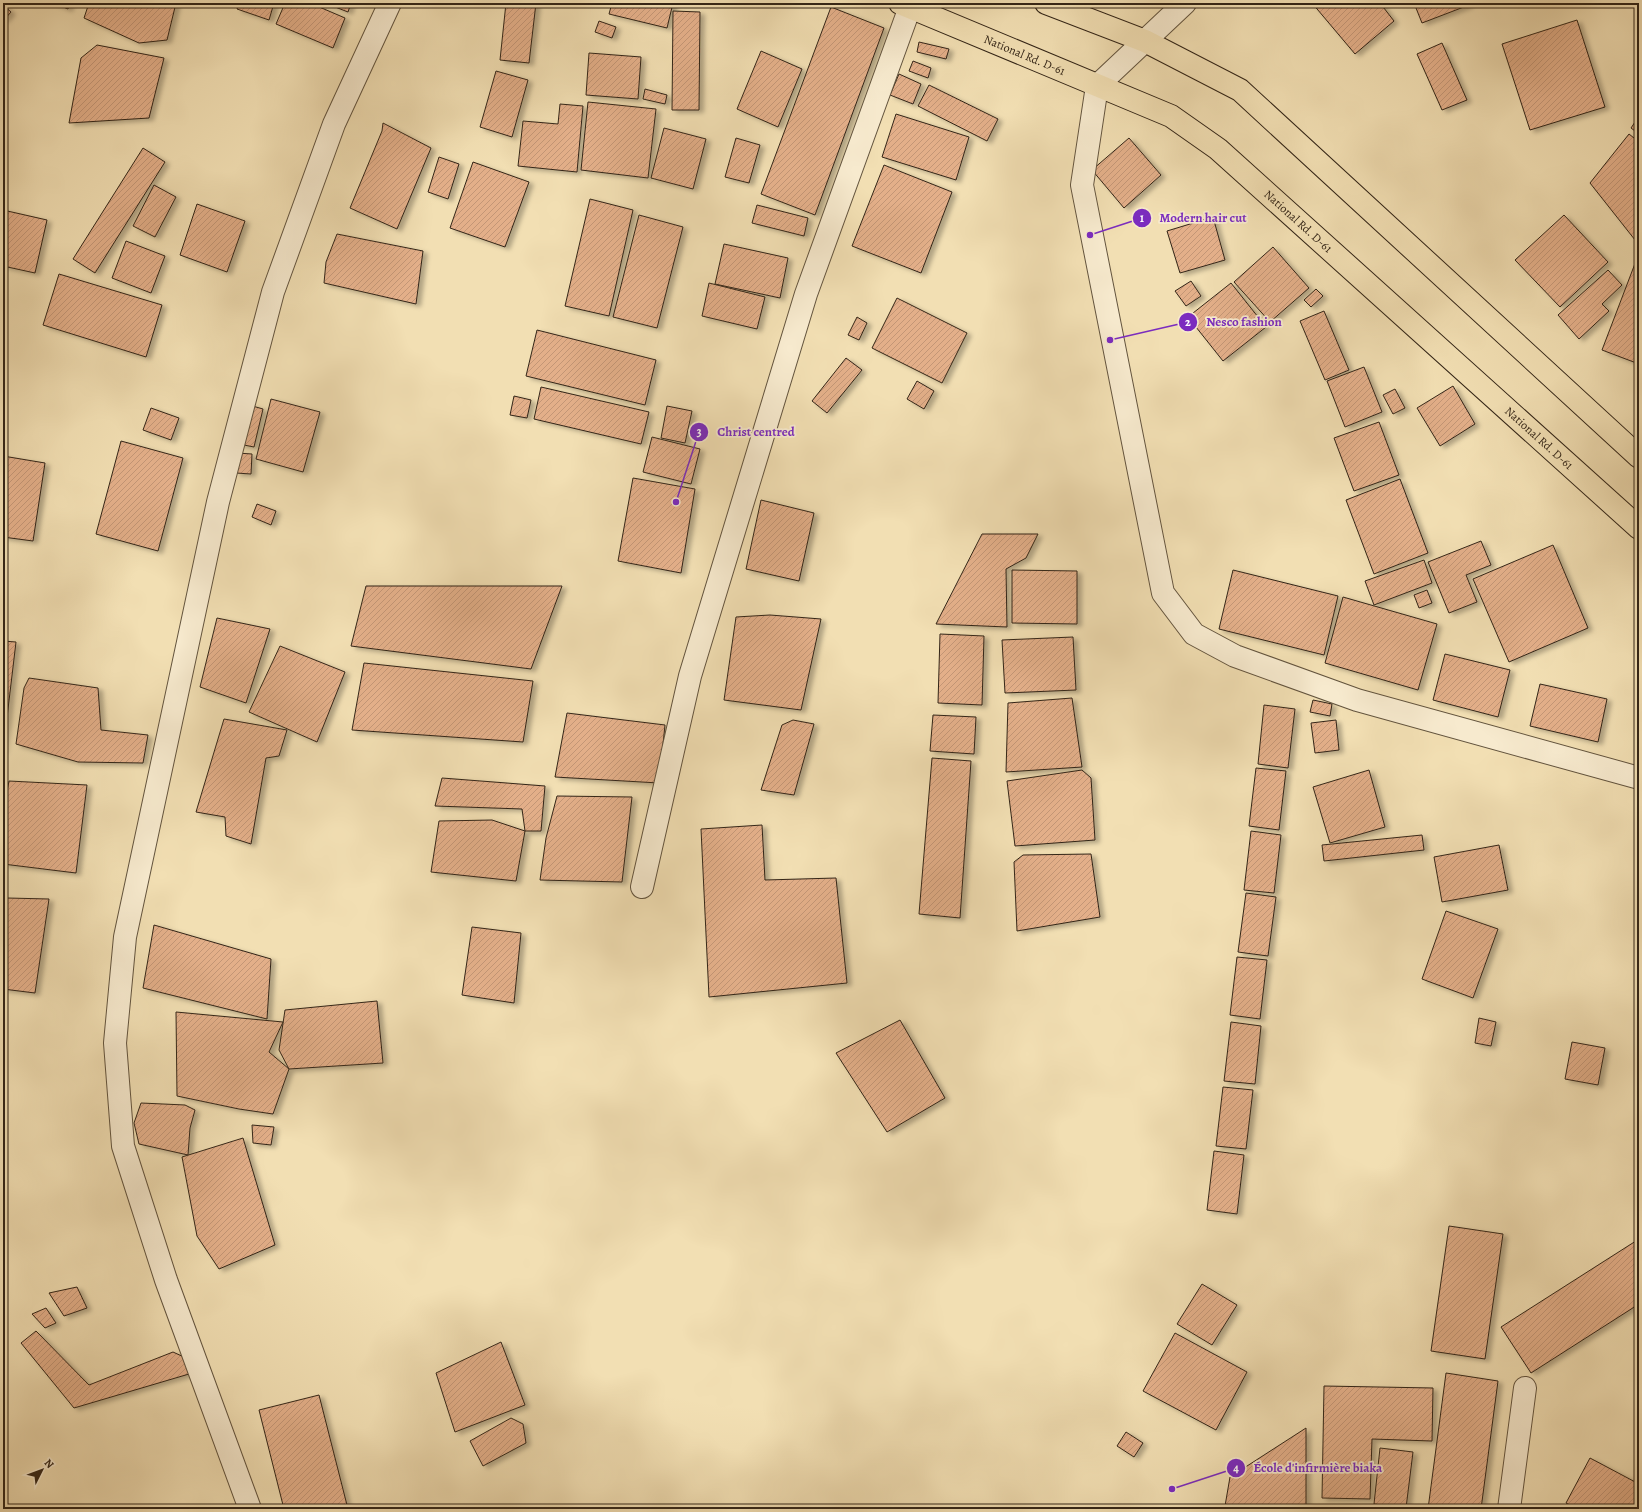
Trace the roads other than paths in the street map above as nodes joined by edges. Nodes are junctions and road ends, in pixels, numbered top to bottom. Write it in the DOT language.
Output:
graph roads {
  1 [pos="390,3"];
  2 [pos="1046,3"];
  3 [pos="1185,3"];
  4 [pos="905,5"];
  5 [pos="1145,41"];
  6 [pos="1097,86"];
  7 [pos="1639,458"];
  8 [pos="1639,528"];
  9 [pos="1639,778"];
  10 [pos="642,887"];
  11 [pos="1525,1388"];
  12 [pos="250,1509"];
  13 [pos="1509,1509"];
  1 -- 12 [label="street"];
  2 -- 5 [label="highway"];
  3 -- 5 [label="street"];
  4 -- 6 [label="highway, National Rd. D-61"];
  4 -- 10 [label="street"];
  5 -- 6 [label="street"];
  5 -- 7 [label="highway"];
  6 -- 8 [label="highway, National Rd. D-61"];
  6 -- 9 [label="street"];
  11 -- 13 [label="street"];
}
